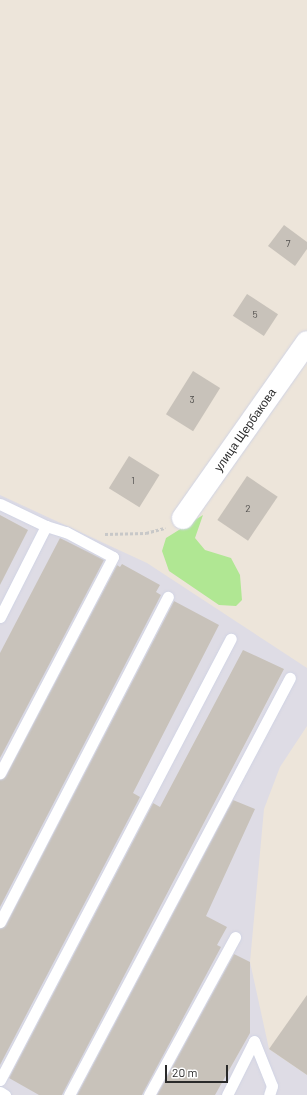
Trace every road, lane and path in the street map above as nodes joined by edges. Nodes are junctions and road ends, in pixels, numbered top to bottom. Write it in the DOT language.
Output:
graph roads {
  1 [pos="307,342"];
  2 [pos="0,504"];
  3 [pos="183,518"];
  4 [pos="46,526"];
  5 [pos="102,534"];
  6 [pos="168,597"];
  7 [pos="0,617"];
  8 [pos="231,639"];
  9 [pos="290,678"];
  10 [pos="0,773"];
  11 [pos="0,922"];
  12 [pos="235,937"];
  13 [pos="0,1080"];
  14 [pos="0,1092"];
  15 [pos="5,1095"];
  16 [pos="69,1095"];
  17 [pos="149,1095"];
  18 [pos="227,1095"];
  19 [pos="269,1095"];
  1 -- 3 [label="street, улица Щербакова"];
  2 -- 4 [label="lane"];
  3 -- 5 [label="path"];
  4 -- 7 [label="lane"];
  4 -- 10 [label="lane"];
  6 -- 11 [label="lane"];
  8 -- 13 [label="lane"];
  9 -- 16 [label="lane"];
  12 -- 17 [label="lane"];
  14 -- 15 [label="lane"];
  18 -- 19 [label="lane"];
}
